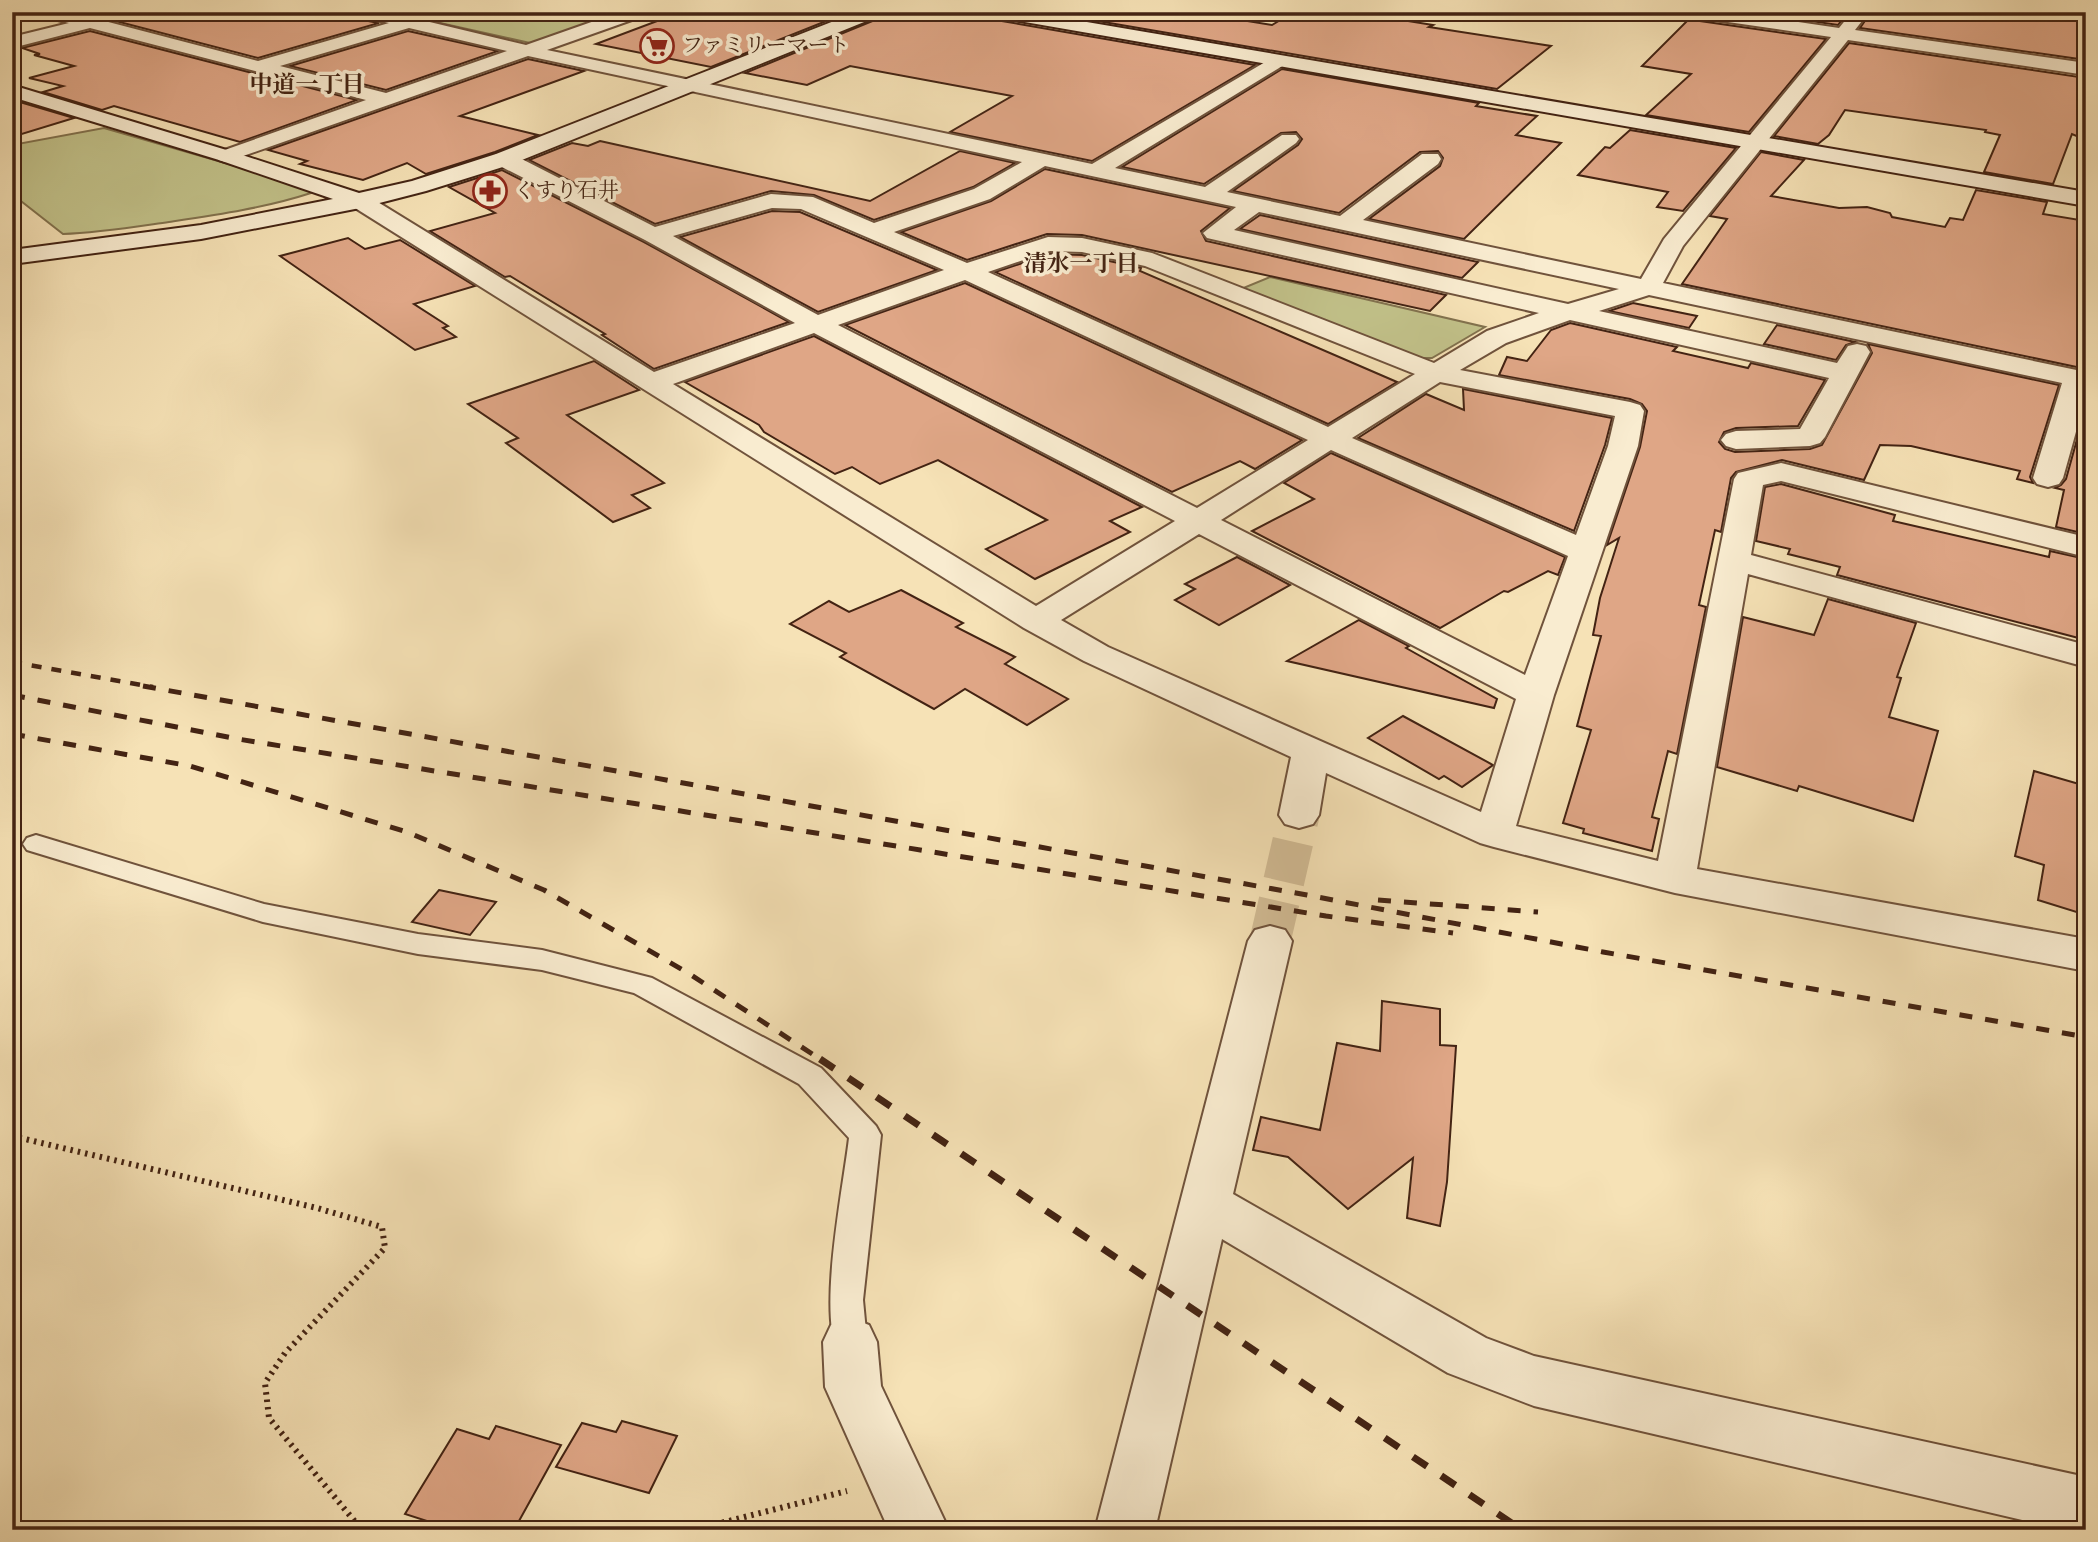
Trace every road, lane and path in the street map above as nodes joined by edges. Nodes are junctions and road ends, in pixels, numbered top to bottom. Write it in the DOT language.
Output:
graph roads {
  1 [pos="49,12"];
  2 [pos="130,12"];
  3 [pos="637,12"];
  4 [pos="873,12"];
  5 [pos="996,12"];
  6 [pos="1693,12"];
  7 [pos="1861,12"];
  8 [pos="377,13"];
  9 [pos="89,23"];
  10 [pos="409,23"];
  11 [pos="1843,34"];
  12 [pos="12,43"];
  13 [pos="528,51"];
  14 [pos="1277,61"];
  15 [pos="258,66"];
  16 [pos="2086,69"];
  17 [pos="692,85"];
  18 [pos="12,91"];
  19 [pos="388,100"];
  20 [pos="1289,139"];
  21 [pos="1755,142"];
  22 [pos="226,156"];
  23 [pos="504,159"];
  24 [pos="1042,159"];
  25 [pos="1430,159"];
  26 [pos="1097,170"];
  27 [pos="1210,194"];
  28 [pos="2086,199"];
  29 [pos="360,201"];
  30 [pos="1254,205"];
  31 [pos="1343,224"];
  32 [pos="873,231"];
  33 [pos="653,236"];
  34 [pos="17,249"];
  35 [pos="966,271"];
  36 [pos="1649,287"];
  37 [pos="1564,311"];
  38 [pos="814,323"];
  39 [pos="1867,334"];
  40 [pos="1436,373"];
  41 [pos="1845,373"];
  42 [pos="2081,379"];
  43 [pos="652,382"];
  44 [pos="1330,439"];
  45 [pos="1736,440"];
  46 [pos="2048,478"];
  47 [pos="1198,522"];
  48 [pos="2086,547"];
  49 [pos="1587,552"];
  50 [pos="1734,560"];
  51 [pos="1035,621"];
  52 [pos="2086,656"];
  53 [pos="1536,695"];
  54 [pos="1311,753"];
  55 [pos="1299,815"];
  56 [pos="1494,834"];
  57 [pos="36,844"];
  58 [pos="1675,879"];
  59 [pos="1270,941"];
  60 [pos="2086,955"];
  61 [pos="12,1136"];
  62 [pos="1205,1203"];
  63 [pos="849,1342"];
  64 [pos="896,1478"];
  65 [pos="2086,1506"];
  66 [pos="362,1530"];
  67 [pos="692,1530"];
  68 [pos="919,1530"];
  69 [pos="1125,1530"];
  1 -- 9 [label="street"];
  2 -- 9 [label="street"];
  3 -- 13 [label="street"];
  4 -- 17 [label="street"];
  5 -- 14 [label="street"];
  6 -- 11 [label="street"];
  7 -- 11 [label="street"];
  8 -- 10 [label="street"];
  9 -- 12 [label="street"];
  9 -- 15 [label="street"];
  10 -- 13 [label="street"];
  10 -- 15 [label="street"];
  11 -- 16 [label="street"];
  11 -- 21 [label="street"];
  13 -- 17 [label="street"];
  13 -- 19 [label="street"];
  14 -- 21 [label="street"];
  14 -- 26 [label="street"];
  15 -- 19 [label="street"];
  17 -- 23 [label="street"];
  17 -- 24 [label="street"];
  18 -- 22 [label="street"];
  19 -- 22 [label="street"];
  20 -- 27 [label="street"];
  21 -- 28 [label="street"];
  21 -- 36 [label="street"];
  22 -- 29 [label="street"];
  23 -- 29 [label="street"];
  23 -- 33 [label="street"];
  24 -- 26 [label="street"];
  24 -- 32 [label="street"];
  25 -- 31 [label="street"];
  26 -- 27 [label="street"];
  27 -- 30 [label="street"];
  29 -- 34 [label="street"];
  29 -- 43 [label="street"];
  30 -- 31 [label="street"];
  30 -- 37 [label="street"];
  31 -- 36 [label="street"];
  32 -- 33 [label="street"];
  32 -- 35 [label="street"];
  33 -- 38 [label="street"];
  35 -- 38 [label="street"];
  35 -- 40 [label="street"];
  35 -- 44 [label="street"];
  36 -- 37 [label="street"];
  36 -- 39 [label="street"];
  37 -- 40 [label="street"];
  37 -- 41 [label="street"];
  38 -- 43 [label="street"];
  38 -- 47 [label="street"];
  39 -- 41 [label="street"];
  39 -- 42 [label="street"];
  40 -- 44 [label="street"];
  40 -- 49 [label="street"];
  41 -- 45 [label="street"];
  42 -- 46 [label="street"];
  43 -- 51 [label="street"];
  44 -- 47 [label="street"];
  44 -- 49 [label="street"];
  47 -- 51 [label="street"];
  47 -- 53 [label="street"];
  48 -- 50 [label="street"];
  49 -- 53 [label="street"];
  50 -- 52 [label="street"];
  50 -- 58 [label="street"];
  51 -- 54 [label="street"];
  53 -- 56 [label="street"];
  54 -- 55 [label="street"];
  54 -- 56 [label="street"];
  56 -- 58 [label="street"];
  57 -- 63 [label="lane"];
  58 -- 60 [label="street"];
  59 -- 62 [label="street"];
  61 -- 66 [label="path"];
  62 -- 65 [label="street"];
  62 -- 69 [label="street"];
  63 -- 64 [label="street"];
  64 -- 67 [label="path"];
  64 -- 68 [label="street"];
}
